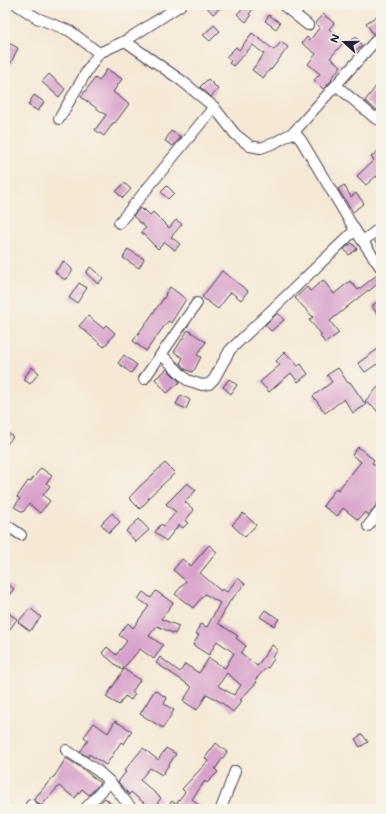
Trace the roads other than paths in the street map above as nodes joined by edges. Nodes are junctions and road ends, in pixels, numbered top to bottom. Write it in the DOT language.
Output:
graph roads {
  1 [pos="17,5"];
  2 [pos="181,5"];
  3 [pos="283,5"];
  4 [pos="308,24"];
  5 [pos="378,38"];
  6 [pos="126,41"];
  7 [pos="99,53"];
  8 [pos="337,86"];
  9 [pos="214,107"];
  10 [pos="381,114"];
  11 [pos="59,119"];
  12 [pos="294,132"];
  13 [pos="119,223"];
  14 [pos="381,227"];
  15 [pos="354,230"];
  16 [pos="363,241"];
  17 [pos="381,268"];
  18 [pos="197,303"];
  19 [pos="161,354"];
  20 [pos="144,379"];
  21 [pos="381,510"];
  22 [pos="5,524"];
  23 [pos="368,526"];
  24 [pos="21,535"];
  25 [pos="66,750"];
  26 [pos="235,771"];
  27 [pos="110,782"];
  28 [pos="130,808"];
  29 [pos="85,809"];
  30 [pos="221,809"];
  1 -- 7 [label="street"];
  2 -- 6 [label="street"];
  3 -- 4 [label="street"];
  5 -- 8 [label="street"];
  6 -- 7 [label="street"];
  6 -- 9 [label="street"];
  7 -- 11 [label="street"];
  8 -- 10 [label="street"];
  8 -- 12 [label="street"];
  9 -- 12 [label="street"];
  9 -- 13 [label="street"];
  12 -- 15 [label="street"];
  14 -- 16 [label="street"];
  15 -- 16 [label="street"];
  15 -- 19 [label="street"];
  16 -- 17 [label="street"];
  18 -- 19 [label="street"];
  19 -- 20 [label="street"];
  21 -- 23 [label="street"];
  22 -- 24 [label="street"];
  25 -- 27 [label="street"];
  26 -- 30 [label="street"];
  27 -- 28 [label="street"];
  27 -- 29 [label="street"];
}
